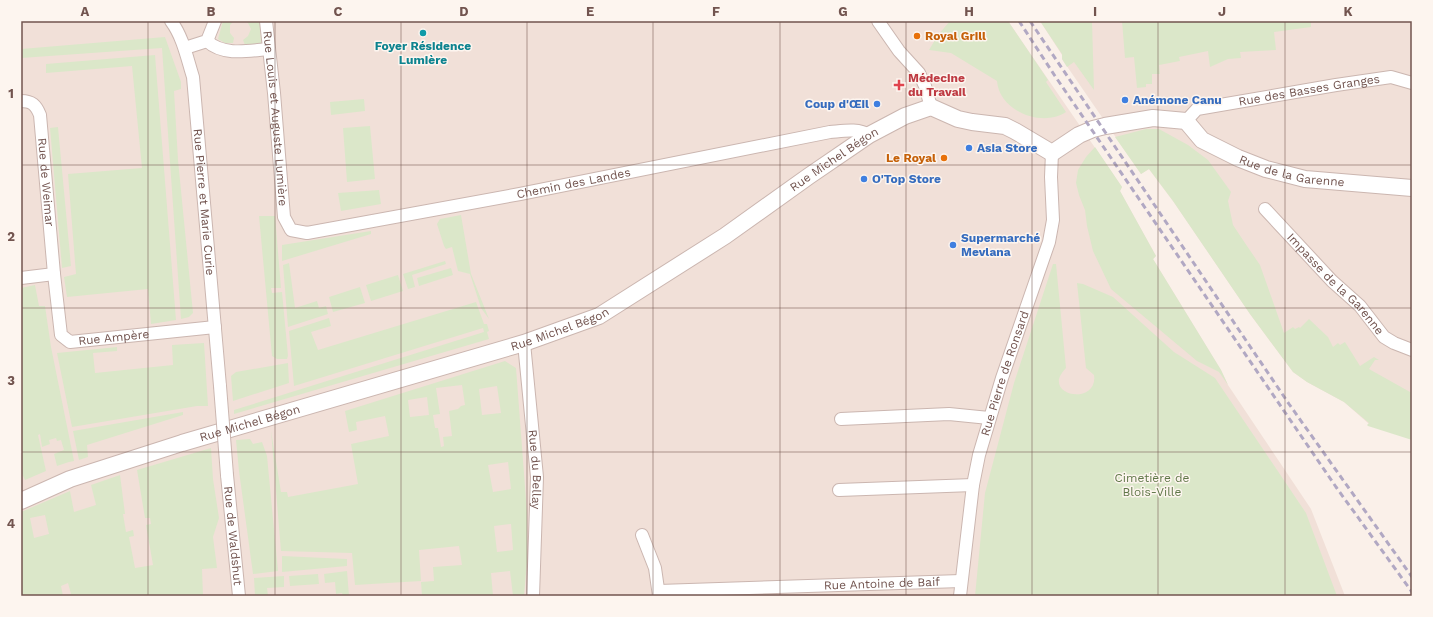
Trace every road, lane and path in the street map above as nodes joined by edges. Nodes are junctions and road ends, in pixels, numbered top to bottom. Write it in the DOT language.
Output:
graph roads {
  1 [pos="171,21"];
  2 [pos="215,21"];
  3 [pos="266,21"];
  4 [pos="878,21"];
  5 [pos="206,41"];
  6 [pos="185,48"];
  7 [pos="268,49"];
  8 [pos="1412,83"];
  9 [pos="21,101"];
  10 [pos="931,107"];
  11 [pos="1186,121"];
  12 [pos="869,135"];
  13 [pos="1052,153"];
  14 [pos="1412,188"];
  15 [pos="1265,209"];
  16 [pos="284,217"];
  17 [pos="54,274"];
  18 [pos="21,278"];
  19 [pos="214,327"];
  20 [pos="524,343"];
  21 [pos="1412,350"];
  22 [pos="220,386"];
  23 [pos="989,418"];
  24 [pos="841,419"];
  25 [pos="973,485"];
  26 [pos="839,490"];
  27 [pos="21,500"];
  28 [pos="642,535"];
  29 [pos="961,581"];
  30 [pos="659,593"];
  31 [pos="239,596"];
  32 [pos="533,596"];
  33 [pos="960,596"];
  1 -- 6 [label="street, Rue Pierre et Marie Curie"];
  2 -- 5 [label="street"];
  3 -- 7 [label="street, Rue Louis et Auguste Lumière"];
  4 -- 10 [label="street"];
  5 -- 6 [label="street"];
  5 -- 7 [label="street"];
  6 -- 19 [label="street, Rue Pierre et Marie Curie"];
  7 -- 16 [label="street, Rue Louis et Auguste Lumière"];
  8 -- 11 [label="street, Rue des Basses Granges"];
  9 -- 17 [label="street, Rue de Weimar"];
  10 -- 12 [label="street, Rue Michel Bégon"];
  10 -- 13 [label="street"];
  11 -- 13 [label="street"];
  11 -- 14 [label="street, Rue de la Garenne"];
  12 -- 16 [label="street, Chemin des Landes"];
  12 -- 20 [label="street, Rue Michel Bégon"];
  13 -- 23 [label="street, Rue Pierre de Ronsard"];
  15 -- 21 [label="street, Impasse de la Garenne"];
  17 -- 18 [label="street"];
  17 -- 19 [label="street, Rue Ampère"];
  19 -- 22 [label="street, Rue Pierre et Marie Curie"];
  20 -- 27 [label="street, Rue Michel Bégon"];
  20 -- 32 [label="street, Rue du Bellay"];
  22 -- 31 [label="street, Rue de Waldshut, bridge"];
  23 -- 24 [label="street"];
  23 -- 25 [label="street, Rue Pierre de Ronsard"];
  25 -- 26 [label="street"];
  25 -- 29 [label="street, Rue Pierre de Ronsard"];
  28 -- 30 [label="street, Rue Antoine de Baif"];
  29 -- 30 [label="street, Rue Antoine de Baif"];
  29 -- 33 [label="street, Rue Pierre de Ronsard"];
}
